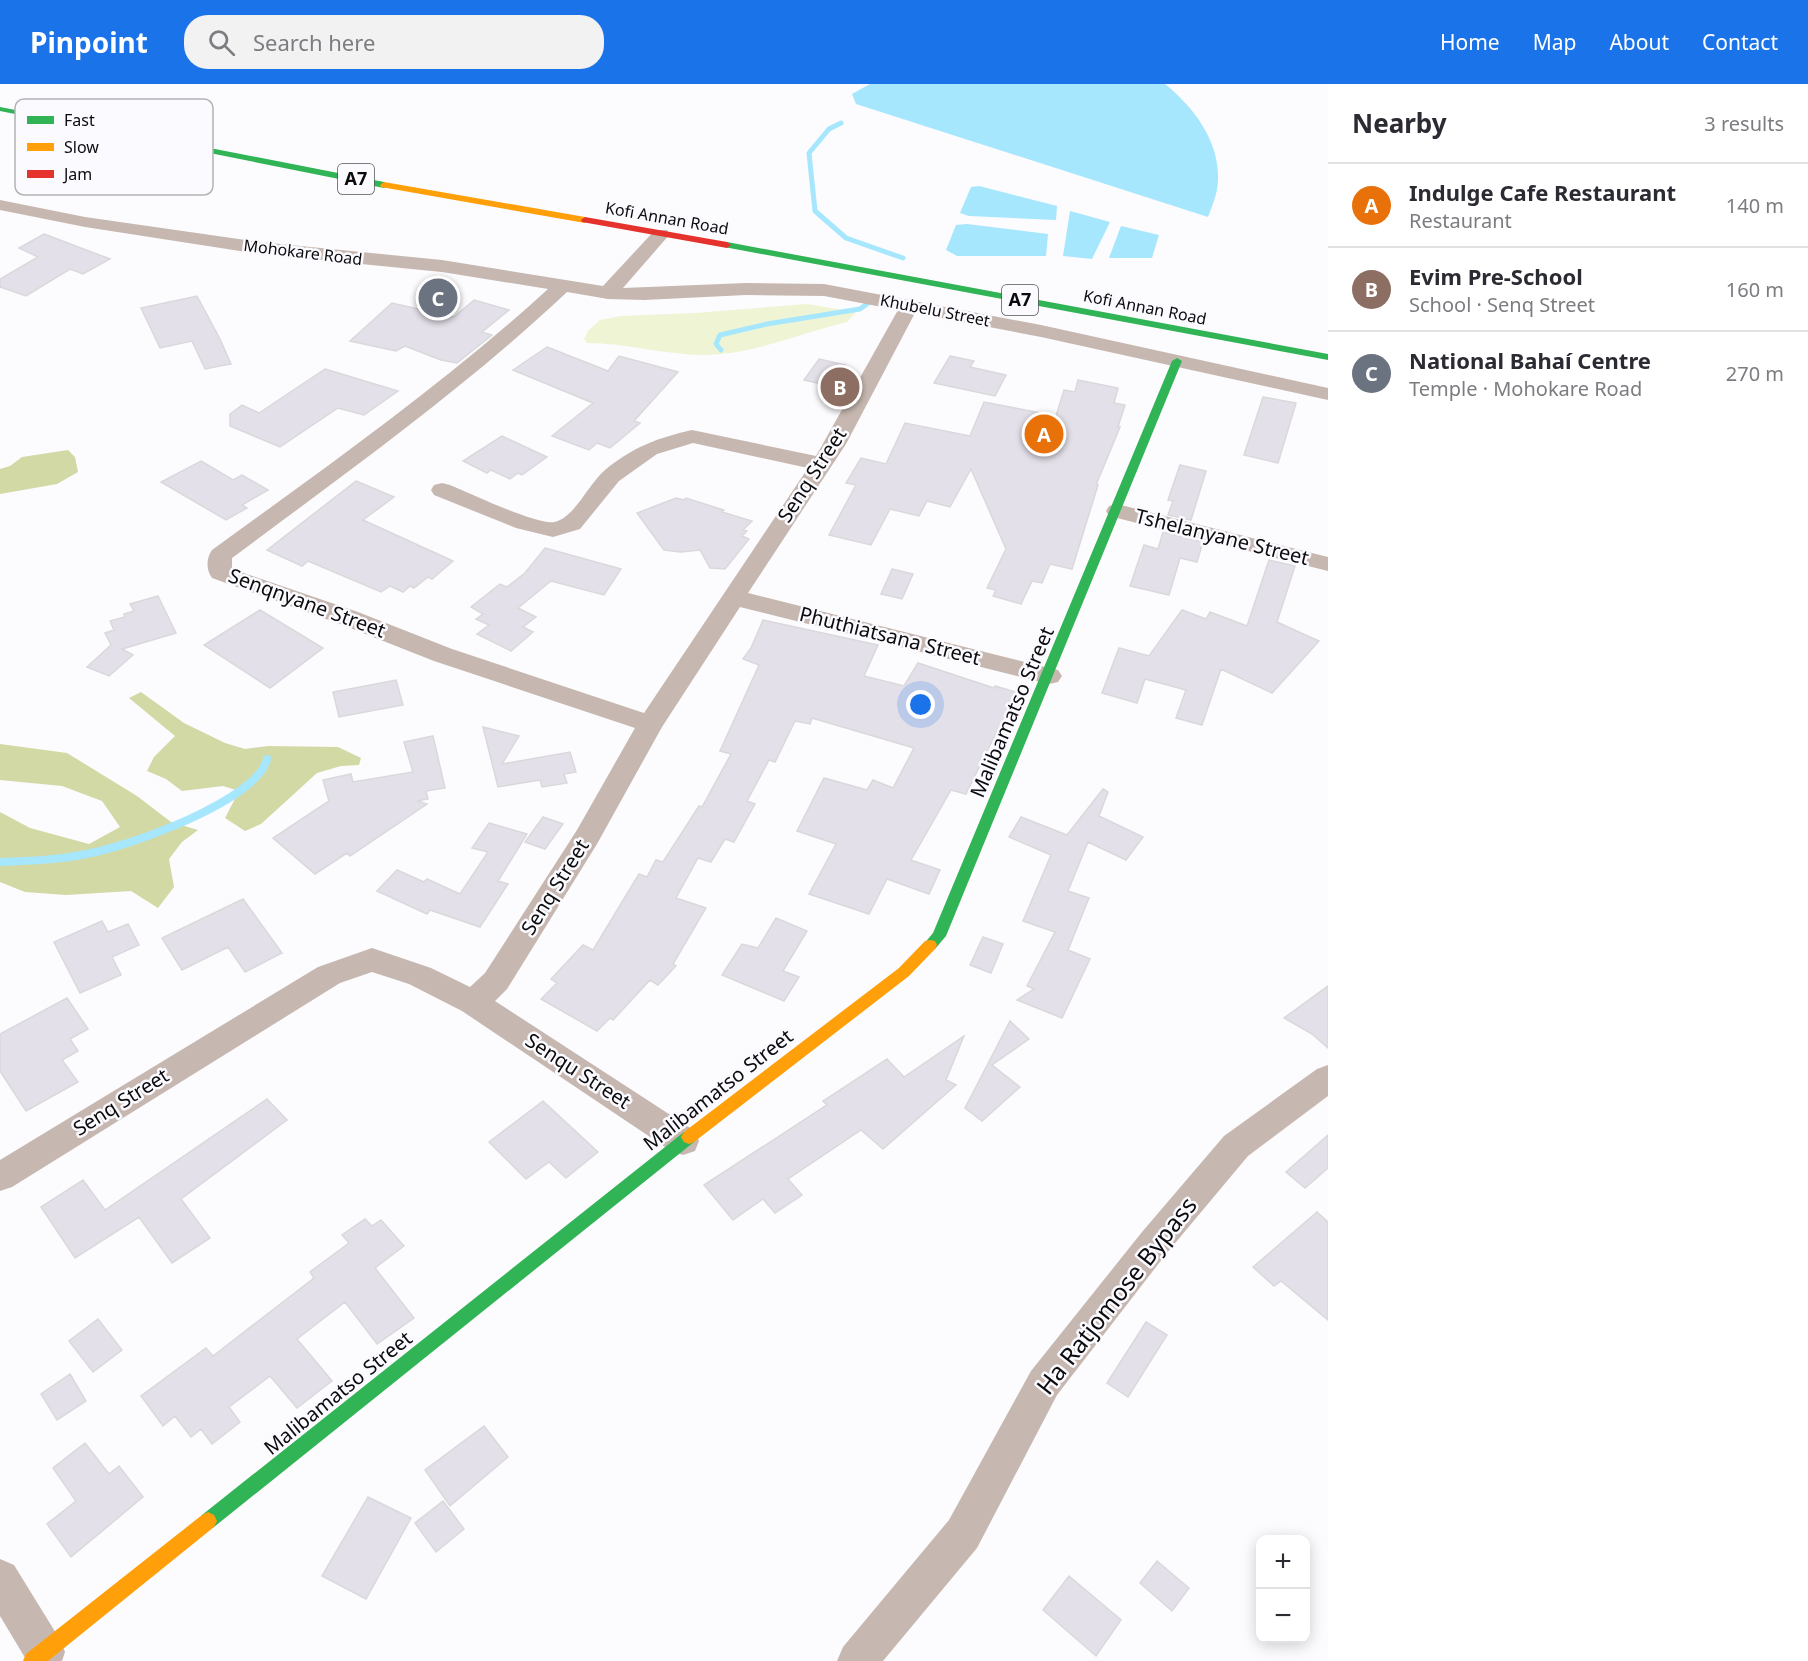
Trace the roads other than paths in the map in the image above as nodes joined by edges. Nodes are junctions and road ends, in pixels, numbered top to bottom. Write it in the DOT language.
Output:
graph roads {
  1 [pos="0,109"];
  2 [pos="15,112"];
  3 [pos="213,151"];
  4 [pos="0,205"];
  5 [pos="661,234"];
  6 [pos="562,286"];
  7 [pos="608,293"];
  8 [pos="910,305"];
  9 [pos="1328,357"];
  10 [pos="1178,361"];
  11 [pos="1328,394"];
  12 [pos="821,464"];
  13 [pos="442,490"];
  14 [pos="1117,511"];
  15 [pos="1328,564"];
  16 [pos="732,597"];
  17 [pos="1048,676"];
  18 [pos="650,724"];
  19 [pos="473,1002"];
  20 [pos="1328,1078"];
  21 [pos="683,1141"];
  22 [pos="0,1177"];
  23 [pos="0,1579"];
  24 [pos="39,1657"];
  25 [pos="857,1661"];
  1 -- 2 [label="main road, Kofi Annan Road / A7"];
  3 -- 5 [label="main road, Kofi Annan Road / A7"];
  4 -- 6 [label="street, Mohokare Road"];
  5 -- 7 [label="street"];
  5 -- 9 [label="main road, Kofi Annan Road / A7"];
  6 -- 7 [label="street, Mohokare Road"];
  6 -- 18 [label="street, Senqnyane Street"];
  7 -- 8 [label="street, Khubelu Street"];
  8 -- 10 [label="street, Khubelu Street"];
  8 -- 12 [label="street, Senq Street"];
  10 -- 11 [label="street, Khubelu Street"];
  10 -- 14 [label="main road, Malibamatso Street"];
  12 -- 13 [label="street"];
  12 -- 16 [label="street, Senq Street"];
  14 -- 15 [label="street, Tshelanyane Street"];
  14 -- 17 [label="main road, Malibamatso Street"];
  16 -- 17 [label="street, Phuthiatsana Street"];
  16 -- 18 [label="street, Senq Street"];
  17 -- 21 [label="main road, Malibamatso Street"];
  18 -- 19 [label="street, Senq Street"];
  19 -- 21 [label="street, Senqu Street"];
  19 -- 22 [label="street, Senq Street"];
  20 -- 25 [label="street, Ha Ratjomose Bypass"];
  21 -- 24 [label="main road, Malibamatso Street"];
  23 -- 24 [label="street"];
}
